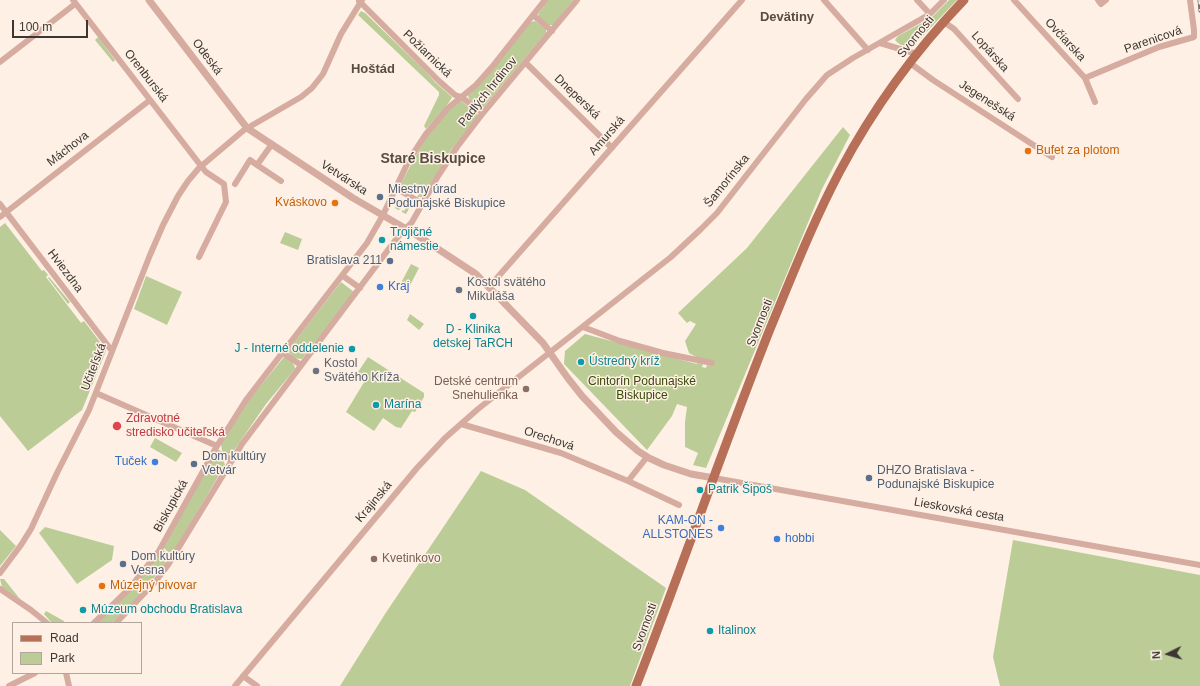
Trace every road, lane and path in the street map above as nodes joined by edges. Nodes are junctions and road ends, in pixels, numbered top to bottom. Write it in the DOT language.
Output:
graph roads {
  1 [pos="149,0"];
  2 [pos="545,0"];
  3 [pos="577,0"];
  4 [pos="742,0"];
  5 [pos="824,0"];
  6 [pos="917,0"];
  7 [pos="944,0"];
  8 [pos="964,0"];
  9 [pos="1014,0"];
  10 [pos="1098,0"];
  11 [pos="1106,0"];
  12 [pos="1190,0"];
  13 [pos="360,1"];
  14 [pos="74,2"];
  15 [pos="930,14"];
  16 [pos="533,15"];
  17 [pos="944,22"];
  18 [pos="552,31"];
  19 [pos="880,43"];
  20 [pos="868,50"];
  21 [pos="917,54"];
  22 [pos="0,62"];
  23 [pos="910,62"];
  24 [pos="526,63"];
  25 [pos="1085,78"];
  26 [pos="461,97"];
  27 [pos="1018,99"];
  28 [pos="150,100"];
  29 [pos="1095,102"];
  30 [pos="483,113"];
  31 [pos="247,128"];
  32 [pos="272,144"];
  33 [pos="612,148"];
  34 [pos="1052,157"];
  35 [pos="257,165"];
  36 [pos="201,166"];
  37 [pos="281,181"];
  38 [pos="235,184"];
  39 [pos="395,188"];
  40 [pos="422,203"];
  41 [pos="0,204"];
  42 [pos="6,212"];
  43 [pos="383,215"];
  44 [pos="0,217"];
  45 [pos="406,229"];
  46 [pos="199,257"];
  47 [pos="343,276"];
  48 [pos="489,287"];
  49 [pos="360,288"];
  50 [pos="584,327"];
  51 [pos="112,351"];
  52 [pos="550,352"];
  53 [pos="283,353"];
  54 [pos="712,363"];
  55 [pos="301,365"];
  56 [pos="96,392"];
  57 [pos="462,424"];
  58 [pos="216,449"];
  59 [pos="647,457"];
  60 [pos="232,460"];
  61 [pos="714,478"];
  62 [pos="628,481"];
  63 [pos="679,505"];
  64 [pos="159,551"];
  65 [pos="172,559"];
  66 [pos="1200,565"];
  67 [pos="0,573"];
  68 [pos="0,589"];
  69 [pos="46,622"];
  70 [pos="95,622"];
  71 [pos="117,622"];
  72 [pos="33,674"];
  73 [pos="66,674"];
  74 [pos="244,677"];
  75 [pos="9,686"];
  76 [pos="69,686"];
  77 [pos="235,686"];
  78 [pos="243,686"];
  79 [pos="257,686"];
  80 [pos="636,686"];
  1 -- 31 [label="street, Odeská"];
  2 -- 16 [label="street, Padlých hrdinov"];
  3 -- 18 [label="street, Padlých hrdinov"];
  4 -- 33 [label="street, Amurská"];
  5 -- 20 [label="street"];
  6 -- 15 [label="street"];
  7 -- 15 [label="street, Šamorínska"];
  8 -- 17 [label="main road, Svornosti"];
  9 -- 25 [label="street, Ovčiarska"];
  10 -- 11 [label="street"];
  12 -- 25 [label="street, Parenicová"];
  13 -- 26 [label="street, Požiarnická"];
  13 -- 31 [label="street, Učiteľská"];
  14 -- 22 [label="street"];
  14 -- 28 [label="street, Orenburská"];
  15 -- 19 [label="street, Šamorínska"];
  16 -- 18 [label="street"];
  16 -- 26 [label="street, Padlých hrdinov"];
  17 -- 21 [label="main road, Svornosti"];
  17 -- 27 [label="street, Lopárska"];
  18 -- 24 [label="street, Padlých hrdinov"];
  19 -- 20 [label="street, Šamorínska"];
  19 -- 21 [label="street"];
  20 -- 50 [label="street, Šamorínska"];
  21 -- 23 [label="main road, Svornosti"];
  23 -- 34 [label="street, Jegenešská"];
  23 -- 61 [label="main road, Svornosti"];
  24 -- 30 [label="street, Padlých hrdinov"];
  24 -- 33 [label="street, Dneperská"];
  25 -- 29 [label="street, Ovčiarska"];
  26 -- 30 [label="street, Požiarnická"];
  26 -- 39 [label="street, Padlých hrdinov"];
  28 -- 36 [label="street, Orenburská"];
  28 -- 42 [label="street, Máchova"];
  30 -- 40 [label="street, Padlých hrdinov"];
  31 -- 32 [label="street, Vetvárska"];
  31 -- 36 [label="street, Učiteľská"];
  32 -- 35 [label="street"];
  32 -- 43 [label="street, Vetvárska"];
  33 -- 48 [label="street, Amurská"];
  35 -- 37 [label="street"];
  35 -- 38 [label="street"];
  36 -- 46 [label="street"];
  36 -- 51 [label="street, Učiteľská"];
  39 -- 40 [label="street"];
  39 -- 43 [label="street"];
  40 -- 45 [label="street"];
  41 -- 42 [label="street, Hviezdna"];
  42 -- 44 [label="street, Máchova"];
  42 -- 51 [label="street, Hviezdna"];
  43 -- 45 [label="street, Vetvárska"];
  43 -- 47 [label="street"];
  45 -- 48 [label="street, Vetvárska"];
  45 -- 49 [label="street"];
  47 -- 49 [label="street"];
  47 -- 53 [label="street, Biskupická"];
  48 -- 52 [label="street, Vetvárska"];
  49 -- 55 [label="street"];
  50 -- 52 [label="street, Šamorínska"];
  50 -- 54 [label="street"];
  51 -- 56 [label="street, Učiteľská"];
  52 -- 57 [label="street, Krajinská"];
  52 -- 59 [label="street, Vetvárska"];
  53 -- 55 [label="street"];
  53 -- 58 [label="street, Biskupická"];
  55 -- 60 [label="street"];
  56 -- 58 [label="street"];
  56 -- 67 [label="street, Učiteľská"];
  57 -- 62 [label="street, Orechová"];
  57 -- 74 [label="street, Krajinská"];
  58 -- 60 [label="street"];
  58 -- 64 [label="street, Biskupická"];
  59 -- 61 [label="street, Vetvárska"];
  59 -- 62 [label="street"];
  60 -- 65 [label="street"];
  61 -- 66 [label="street, Lieskovská cesta"];
  61 -- 80 [label="main road, Svornosti"];
  62 -- 63 [label="street, Orechová"];
  64 -- 65 [label="street"];
  64 -- 70 [label="street, Biskupická"];
  65 -- 71 [label="street"];
  68 -- 69 [label="street"];
  72 -- 75 [label="street"];
  73 -- 76 [label="street"];
  74 -- 77 [label="street, Krajinská"];
  74 -- 78 [label="street"];
  74 -- 79 [label="street"];
}
